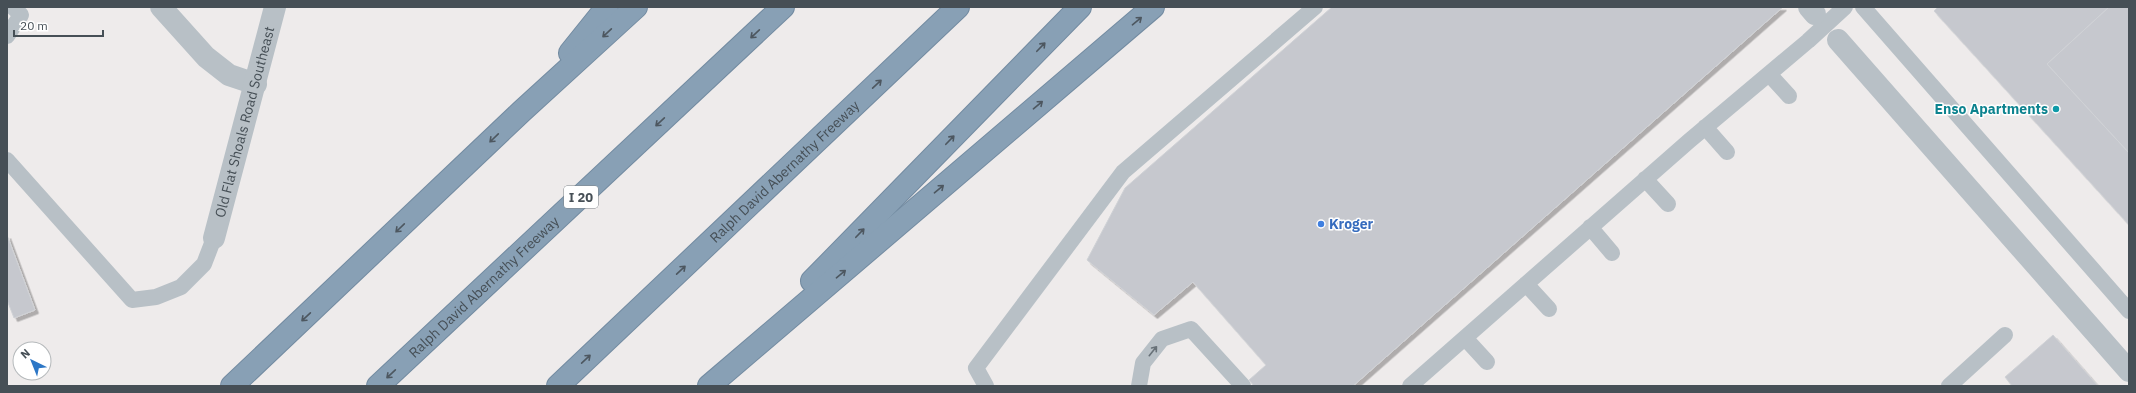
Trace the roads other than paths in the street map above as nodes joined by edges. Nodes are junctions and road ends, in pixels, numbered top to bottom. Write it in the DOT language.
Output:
graph roads {
  1 [pos="13,7"];
  2 [pos="161,7"];
  3 [pos="275,7"];
  4 [pos="607,7"];
  5 [pos="636,7"];
  6 [pos="783,7"];
  7 [pos="958,7"];
  8 [pos="1080,7"];
  9 [pos="1153,7"];
  10 [pos="1315,7"];
  11 [pos="1845,7"];
  12 [pos="1863,7"];
  13 [pos="7,36"];
  14 [pos="1838,40"];
  15 [pos="1769,74"];
  16 [pos="256,84"];
  17 [pos="1789,96"];
  18 [pos="522,111"];
  19 [pos="1705,128"];
  20 [pos="1727,152"];
  21 [pos="7,160"];
  22 [pos="1645,179"];
  23 [pos="1668,204"];
  24 [pos="1590,228"];
  25 [pos="214,238"];
  26 [pos="1612,252"];
  27 [pos="1526,284"];
  28 [pos="1548,309"];
  29 [pos="2129,311"];
  30 [pos="2006,335"];
  31 [pos="1465,338"];
  32 [pos="1487,362"];
  33 [pos="2129,372"];
  34 [pos="712,383"];
  35 [pos="232,386"];
  36 [pos="378,386"];
  37 [pos="558,386"];
  38 [pos="986,386"];
  39 [pos="1139,386"];
  40 [pos="1243,386"];
  41 [pos="1410,386"];
  42 [pos="1949,386"];
  1 -- 13 [label="lane"];
  2 -- 16 [label="street"];
  3 -- 16 [label="street, Old Flat Shoals Road Southeast"];
  4 -- 18 [label="highway"];
  5 -- 18 [label="highway, one-way"];
  6 -- 36 [label="highway, Ralph David Abernathy Freeway / I 20, one-way"];
  37 -- 7 [label="highway, Ralph David Abernathy Freeway, one-way"];
  34 -- 8 [label="highway, one-way"];
  34 -- 9 [label="highway, one-way"];
  10 -- 38 [label="lane"];
  11 -- 15 [label="lane"];
  12 -- 29 [label="lane"];
  14 -- 33 [label="street"];
  15 -- 17 [label="lane"];
  15 -- 19 [label="lane"];
  16 -- 25 [label="street, Old Flat Shoals Road Southeast"];
  18 -- 35 [label="highway, one-way"];
  19 -- 20 [label="lane"];
  19 -- 22 [label="lane"];
  21 -- 25 [label="lane"];
  22 -- 23 [label="lane"];
  22 -- 24 [label="lane"];
  24 -- 26 [label="lane"];
  24 -- 27 [label="lane"];
  27 -- 28 [label="lane"];
  27 -- 31 [label="lane"];
  30 -- 42 [label="lane"];
  31 -- 32 [label="lane"];
  31 -- 41 [label="lane"];
  39 -- 40 [label="lane, one-way"];
}
